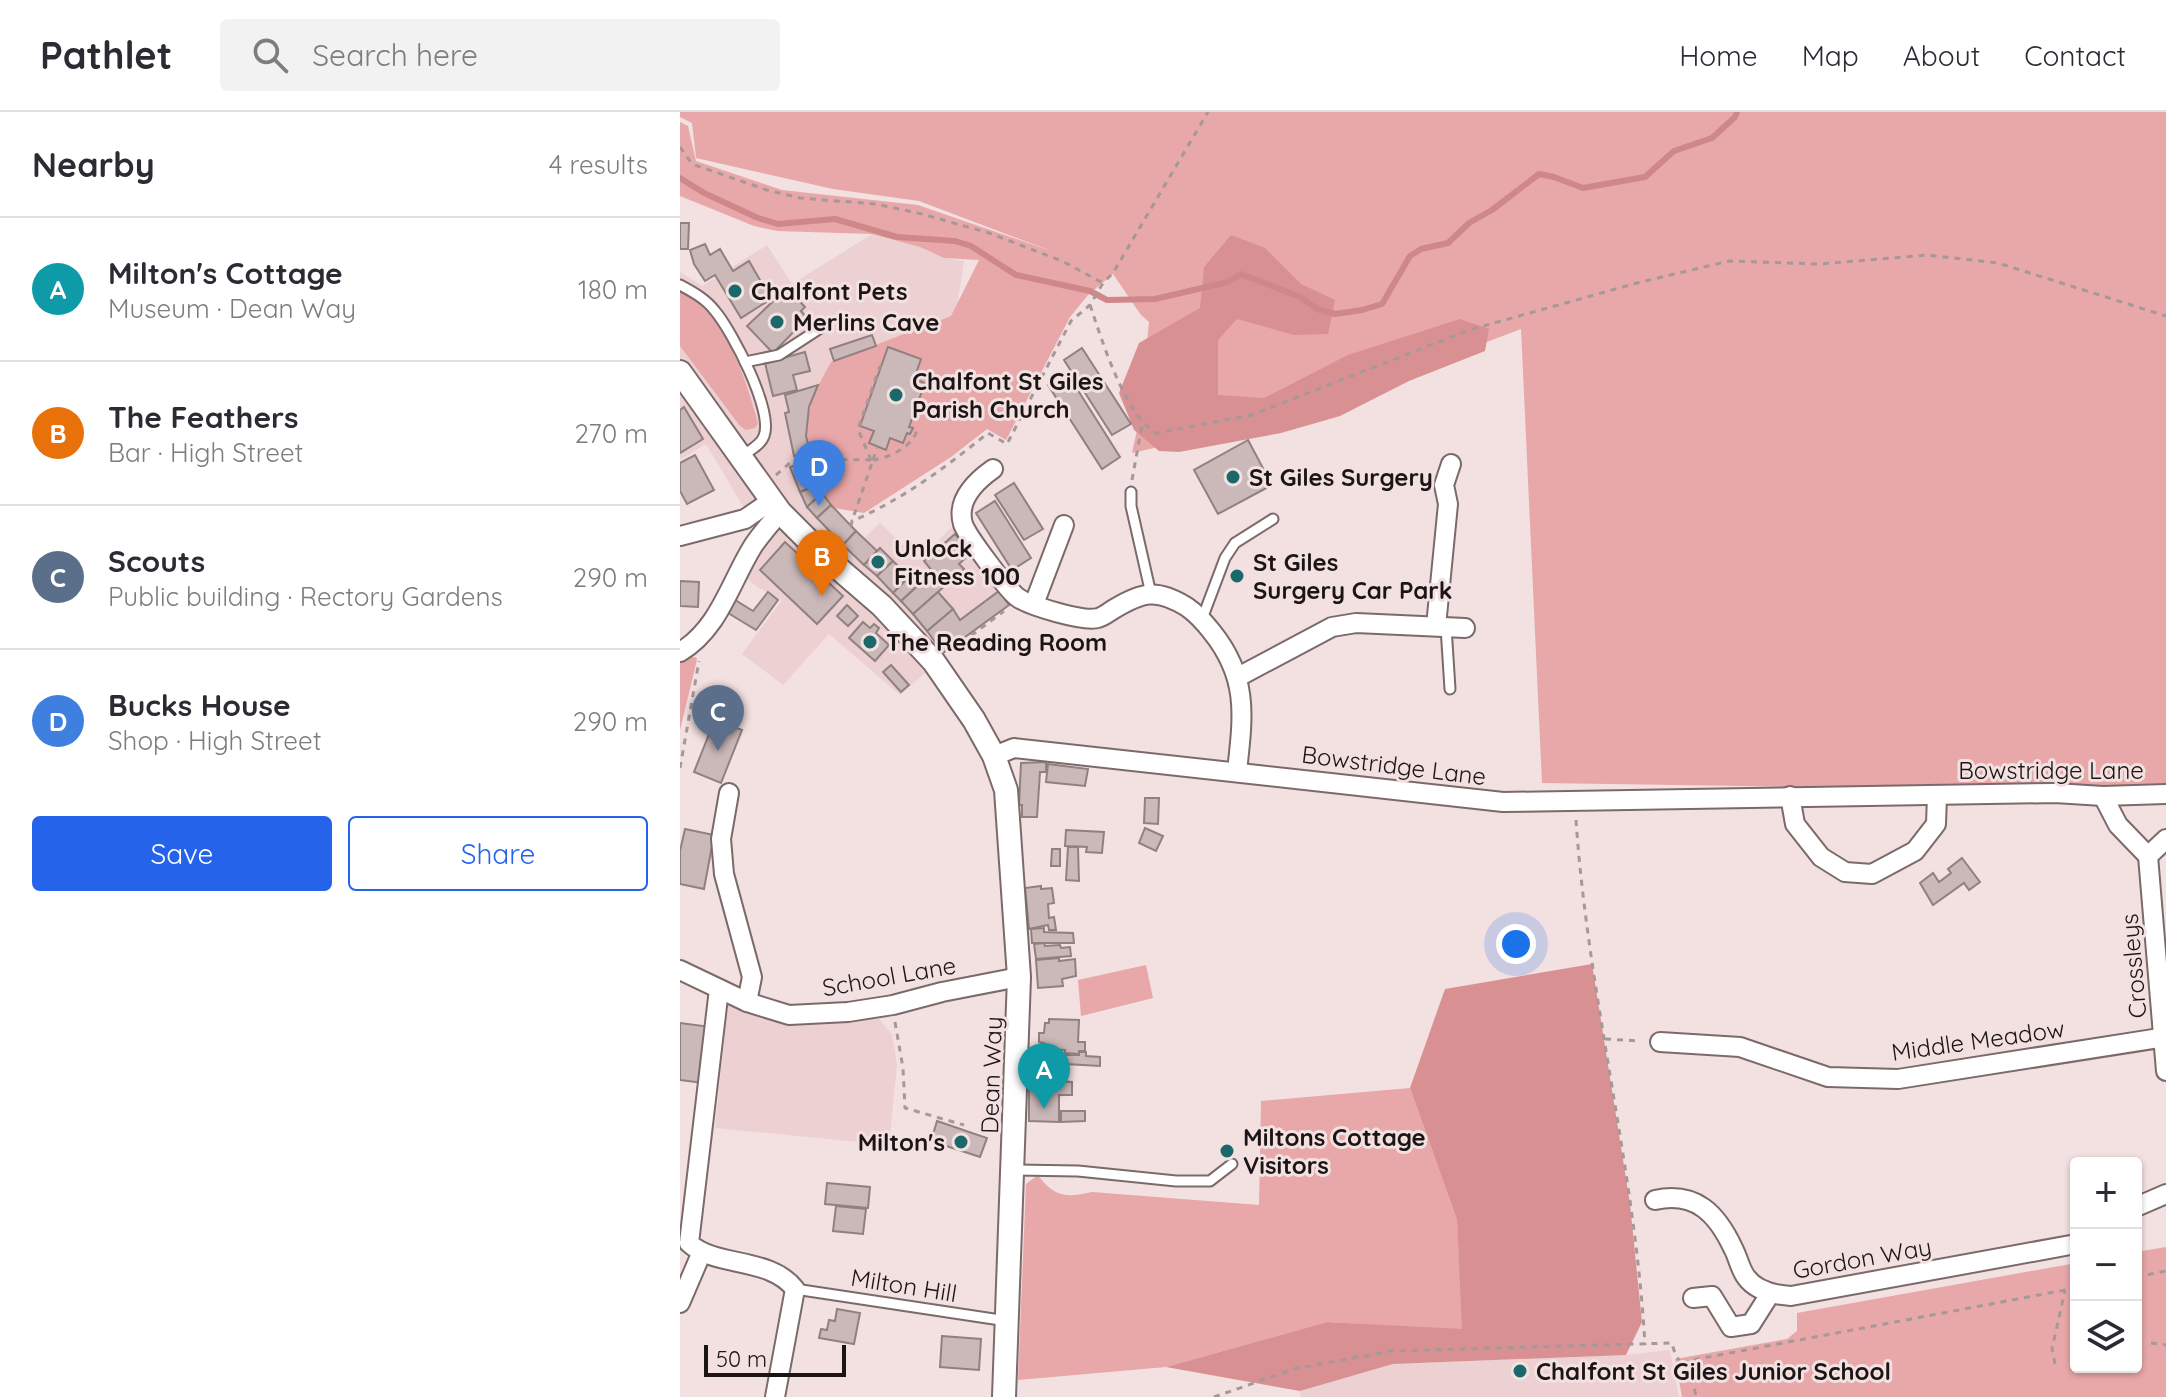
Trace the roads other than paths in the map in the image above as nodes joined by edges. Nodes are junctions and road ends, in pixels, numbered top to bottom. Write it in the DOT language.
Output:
graph roads {
  1 [pos="680,285"];
  2 [pos="819,329"];
  3 [pos="745,362"];
  4 [pos="680,372"];
  5 [pos="740,458"];
  6 [pos="1451,464"];
  7 [pos="993,469"];
  8 [pos="1131,492"];
  9 [pos="771,500"];
  10 [pos="1273,519"];
  11 [pos="1064,525"];
  12 [pos="680,536"];
  13 [pos="1151,594"];
  14 [pos="1027,602"];
  15 [pos="1202,619"];
  16 [pos="1441,626"];
  17 [pos="1465,628"];
  18 [pos="686,648"];
  19 [pos="1238,677"];
  20 [pos="1450,689"];
  21 [pos="994,756"];
  22 [pos="1237,771"];
  23 [pos="729,793"];
  24 [pos="2166,794"];
  25 [pos="1937,795"];
  26 [pos="1790,796"];
  27 [pos="2103,796"];
  28 [pos="2166,839"];
  29 [pos="2148,856"];
  30 [pos="680,970"];
  31 [pos="1019,977"];
  32 [pos="719,989"];
  33 [pos="747,1002"];
  34 [pos="2165,1037"];
  35 [pos="1660,1042"];
  36 [pos="2166,1071"];
  37 [pos="1232,1164"];
  38 [pos="1014,1170"];
  39 [pos="2166,1194"];
  40 [pos="1655,1200"];
  41 [pos="2142,1204"];
  42 [pos="2070,1245"];
  43 [pos="701,1254"];
  44 [pos="795,1289"];
  45 [pos="1770,1294"];
  46 [pos="1693,1298"];
  47 [pos="680,1303"];
  48 [pos="1007,1321"];
  49 [pos="775,1397"];
  50 [pos="1004,1397"];
  1 -- 3 [label="lane"];
  2 -- 3 [label="lane"];
  3 -- 5 [label="lane"];
  4 -- 5 [label="street, Dean Way"];
  5 -- 9 [label="street, Dean Way"];
  6 -- 16 [label="street"];
  7 -- 14 [label="street"];
  8 -- 13 [label="lane"];
  9 -- 12 [label="street"];
  9 -- 18 [label="street"];
  9 -- 21 [label="street, Dean Way"];
  10 -- 15 [label="lane"];
  11 -- 14 [label="street"];
  13 -- 14 [label="street"];
  13 -- 15 [label="street"];
  15 -- 19 [label="street"];
  16 -- 17 [label="street"];
  16 -- 19 [label="street"];
  16 -- 20 [label="lane"];
  19 -- 22 [label="street"];
  21 -- 22 [label="street, Bowstridge Lane"];
  21 -- 31 [label="street, Dean Way"];
  22 -- 26 [label="street, Bowstridge Lane"];
  23 -- 33 [label="street"];
  24 -- 27 [label="street, Bowstridge Lane"];
  25 -- 26 [label="street, Bowstridge Lane"];
  25 -- 26 [label="street, Bowstridge Lane"];
  25 -- 27 [label="street, Bowstridge Lane"];
  27 -- 29 [label="street"];
  28 -- 29 [label="street"];
  29 -- 34 [label="street, Crossleys"];
  30 -- 32 [label="street, School Lane"];
  31 -- 33 [label="street, School Lane"];
  31 -- 38 [label="street, Dean Way"];
  32 -- 33 [label="street, School Lane"];
  32 -- 43 [label="street"];
  34 -- 35 [label="street, Middle Meadow"];
  34 -- 36 [label="street, Crossleys"];
  37 -- 38 [label="lane"];
  38 -- 48 [label="street, Dean Way"];
  39 -- 41 [label="street"];
  40 -- 45 [label="street, Gordon Way"];
  42 -- 45 [label="street, Gordon Way"];
  43 -- 44 [label="street"];
  43 -- 47 [label="street"];
  44 -- 48 [label="lane, Milton Hill"];
  44 -- 49 [label="street"];
  45 -- 46 [label="street"];
  48 -- 50 [label="street, Dean Way"];
}
